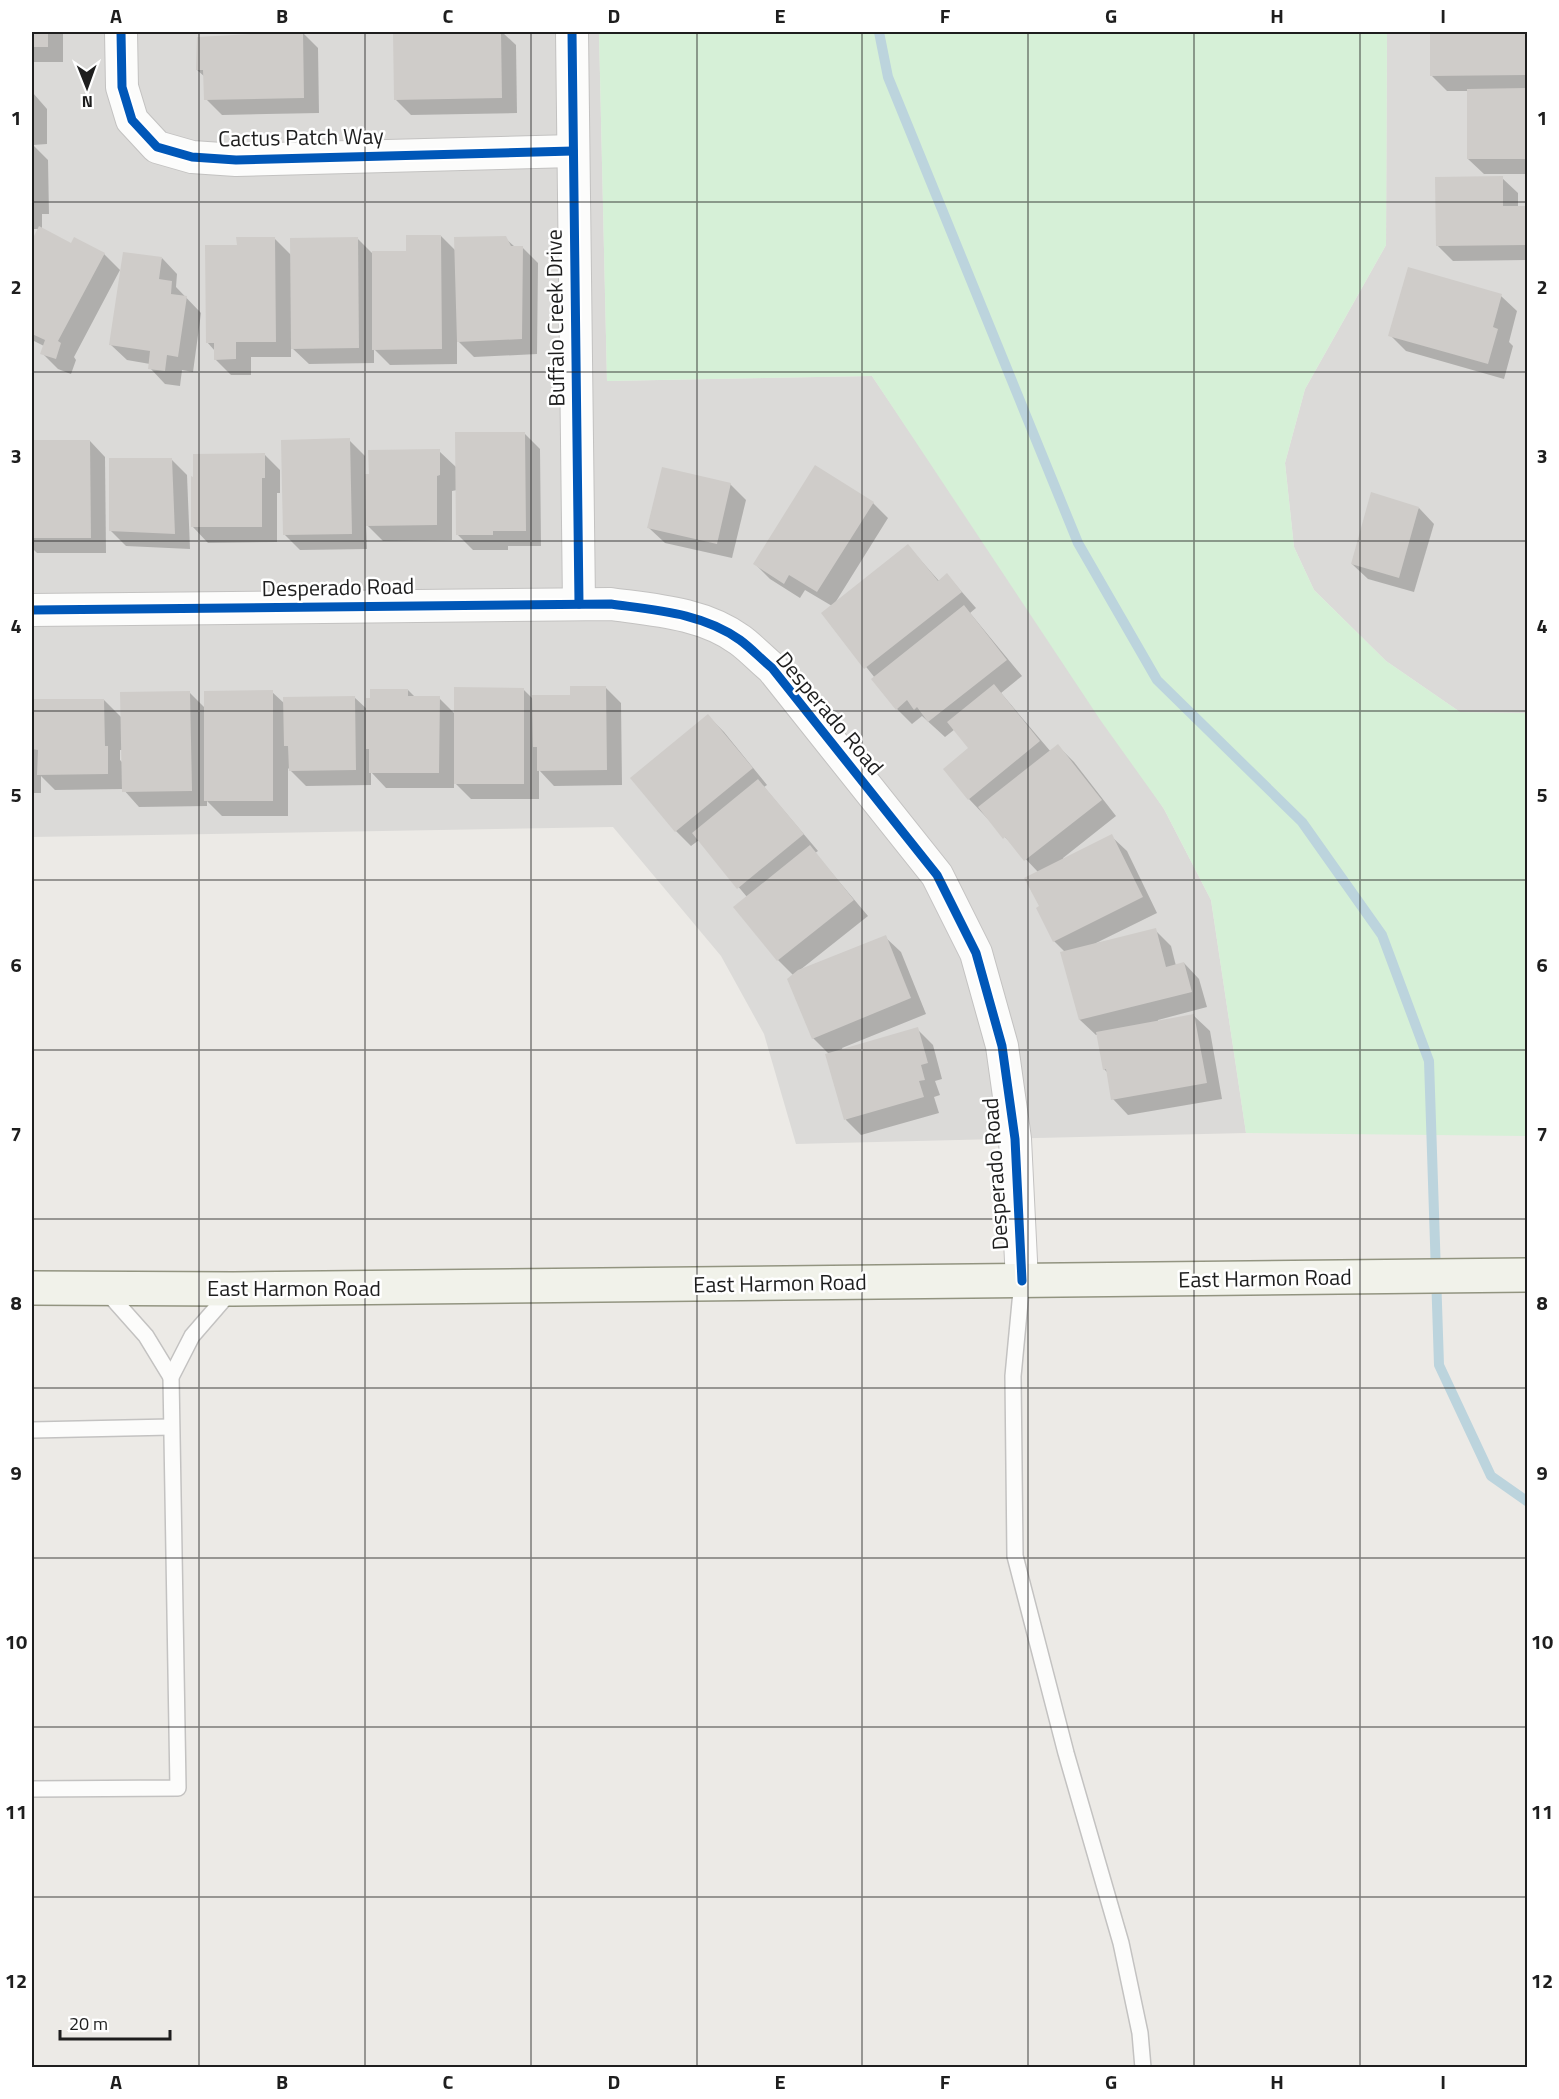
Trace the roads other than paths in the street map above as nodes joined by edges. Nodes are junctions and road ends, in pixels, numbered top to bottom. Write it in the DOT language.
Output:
graph roads {
  1 [pos="121,32"];
  2 [pos="572,32"];
  3 [pos="573,151"];
  4 [pos="579,604"];
  5 [pos="32,610"];
  6 [pos="1516,1275"];
  7 [pos="1022,1281"];
  8 [pos="32,1288"];
  9 [pos="104,1289"];
  10 [pos="233,1289"];
  11 [pos="171,1377"];
  12 [pos="171,1427"];
  13 [pos="32,1430"];
  14 [pos="32,1789"];
  15 [pos="1143,2067"];
  1 -- 3 [label="street, Cactus Patch Way"];
  2 -- 3 [label="street, Buffalo Creek Drive"];
  3 -- 4 [label="street, Buffalo Creek Drive"];
  4 -- 5 [label="street, Desperado Road"];
  4 -- 7 [label="street, Desperado Road"];
  6 -- 7 [label="main road, East Harmon Road"];
  7 -- 10 [label="main road, East Harmon Road"];
  7 -- 15 [label="lane"];
  8 -- 9 [label="main road, East Harmon Road"];
  9 -- 10 [label="main road, East Harmon Road"];
  9 -- 11 [label="lane"];
  10 -- 11 [label="lane"];
  11 -- 12 [label="lane"];
  12 -- 13 [label="lane"];
  12 -- 14 [label="lane"];
}
